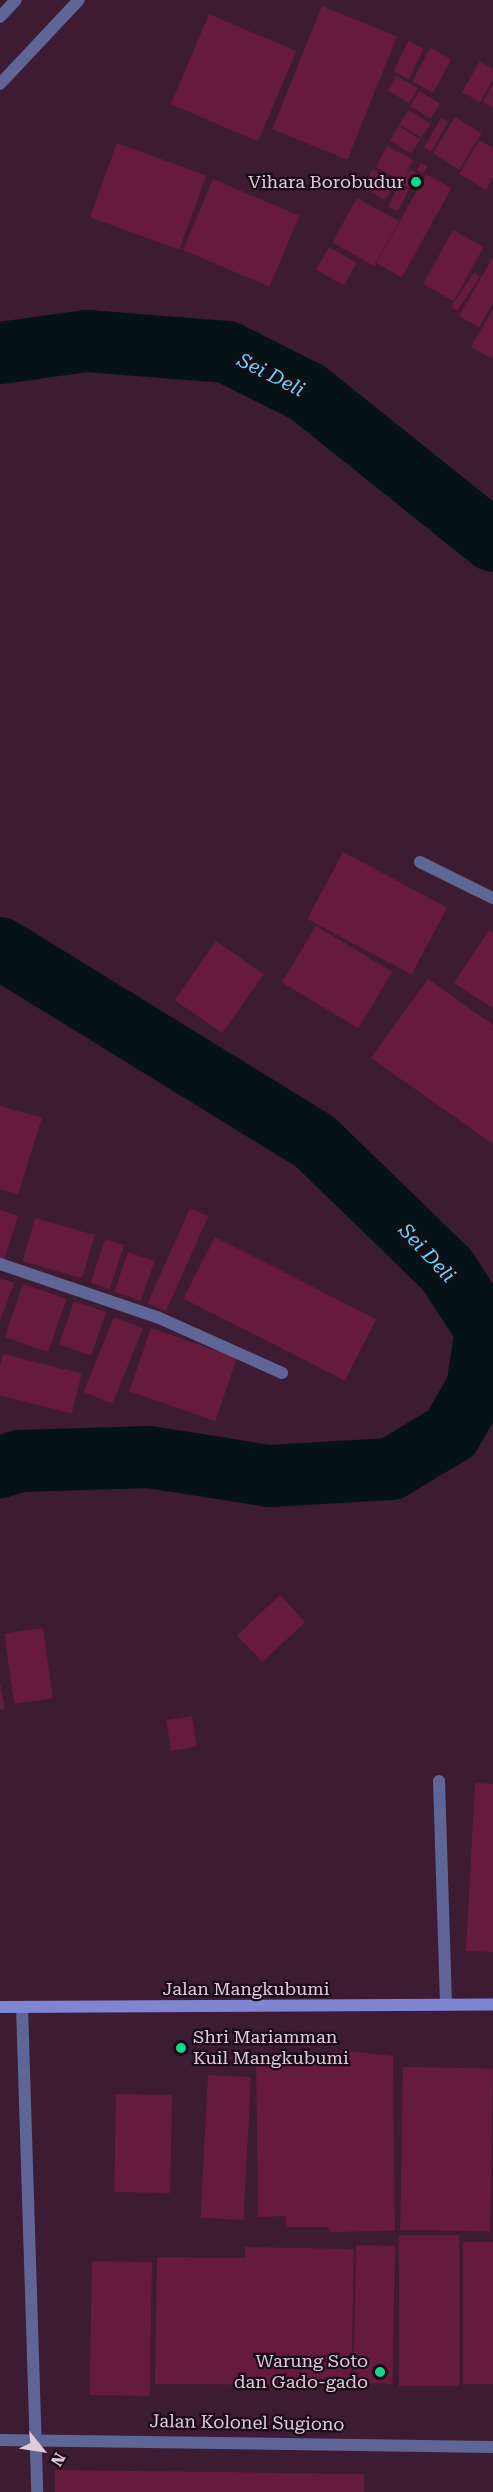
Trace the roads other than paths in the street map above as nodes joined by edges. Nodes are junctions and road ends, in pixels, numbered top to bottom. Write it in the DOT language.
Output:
graph roads {
  1 [pos="16,0"];
  2 [pos="79,0"];
  3 [pos="0,17"];
  4 [pos="0,84"];
  5 [pos="420,862"];
  6 [pos="493,898"];
  7 [pos="0,1264"];
  8 [pos="282,1373"];
  9 [pos="439,1781"];
  10 [pos="446,2003"];
  11 [pos="493,2004"];
  12 [pos="0,2007"];
  13 [pos="22,2007"];
  14 [pos="0,2439"];
  15 [pos="36,2439"];
  16 [pos="493,2446"];
  17 [pos="37,2492"];
  1 -- 3 [label="street"];
  2 -- 4 [label="street"];
  5 -- 6 [label="street"];
  7 -- 8 [label="street"];
  9 -- 10 [label="street"];
  10 -- 11 [label="street, Jalan Mangkubumi"];
  10 -- 13 [label="street, Jalan Mangkubumi"];
  12 -- 13 [label="street, Jalan Mangkubumi"];
  13 -- 15 [label="street"];
  14 -- 15 [label="street, Jalan Kolonel Sugiono"];
  15 -- 16 [label="street, Jalan Kolonel Sugiono"];
  15 -- 17 [label="street"];
}
